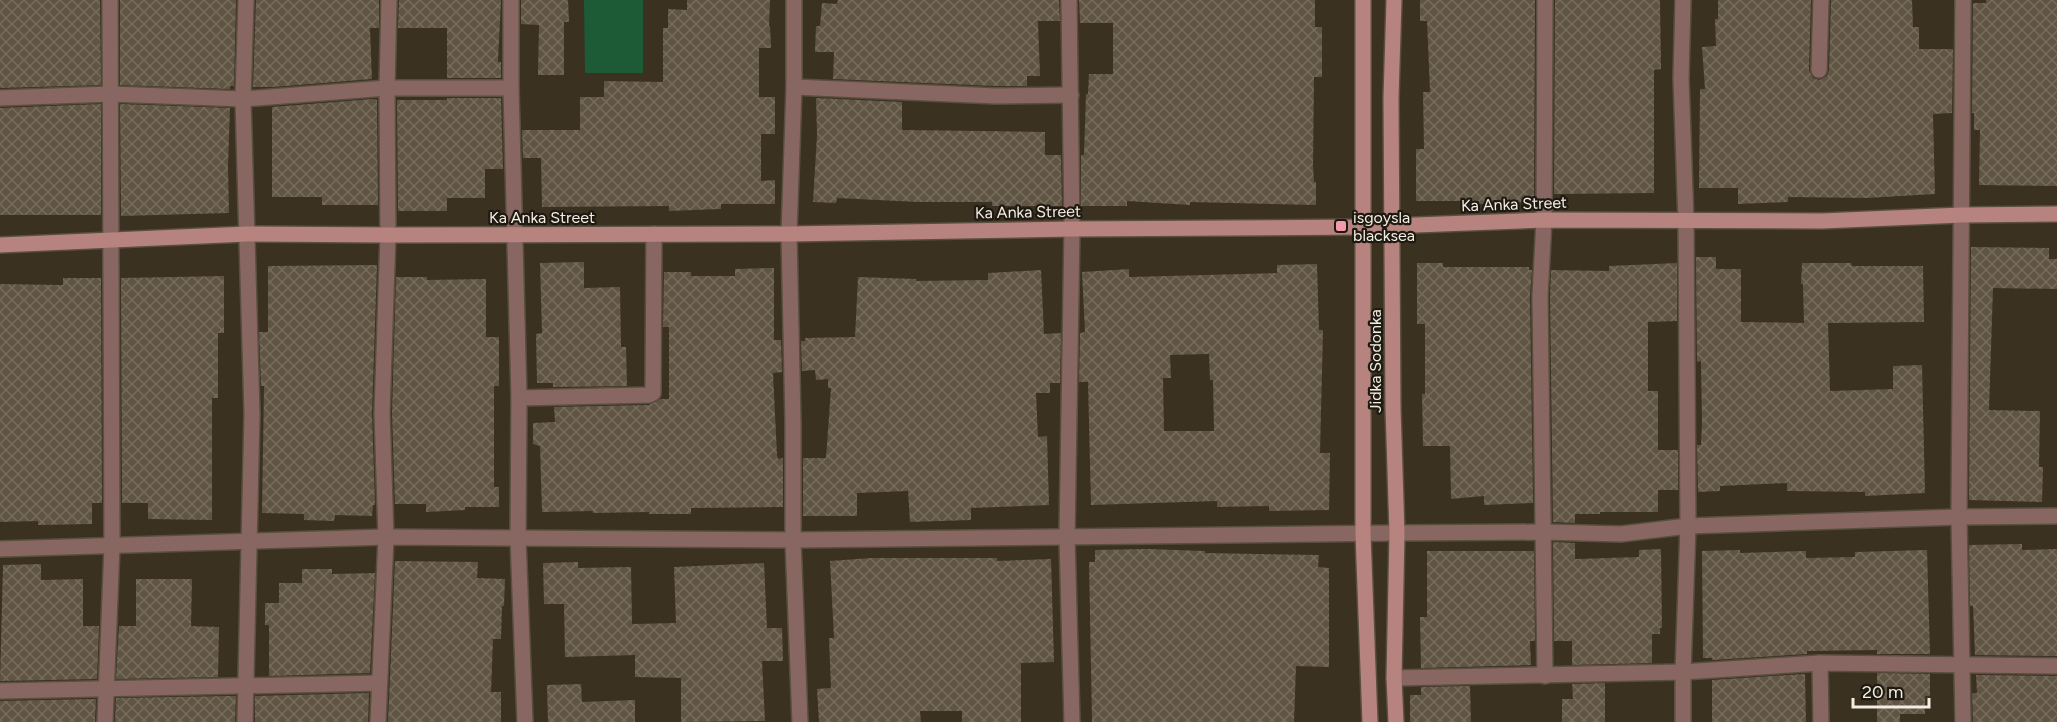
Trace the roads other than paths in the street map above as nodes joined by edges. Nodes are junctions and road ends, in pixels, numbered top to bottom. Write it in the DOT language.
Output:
graph roads {
  1 [pos="110,0"];
  2 [pos="246,0"];
  3 [pos="389,0"];
  4 [pos="511,0"];
  5 [pos="794,0"];
  6 [pos="1069,0"];
  7 [pos="1363,0"];
  8 [pos="1394,0"];
  9 [pos="1545,0"];
  10 [pos="1683,0"];
  11 [pos="1821,0"];
  12 [pos="1963,0"];
  13 [pos="1820,70"];
  14 [pos="794,87"];
  15 [pos="387,88"];
  16 [pos="511,88"];
  17 [pos="111,94"];
  18 [pos="1071,95"];
  19 [pos="0,98"];
  20 [pos="243,99"];
  21 [pos="2057,214"];
  22 [pos="1962,215"];
  23 [pos="1544,220"];
  24 [pos="1686,222"];
  25 [pos="1393,226"];
  26 [pos="1364,227"];
  27 [pos="1072,229"];
  28 [pos="247,234"];
  29 [pos="654,234"];
  30 [pos="789,234"];
  31 [pos="388,235"];
  32 [pos="516,235"];
  33 [pos="112,238"];
  34 [pos="0,245"];
  35 [pos="519,398"];
  36 [pos="2057,516"];
  37 [pos="1959,517"];
  38 [pos="1688,526"];
  39 [pos="1544,532"];
  40 [pos="1397,533"];
  41 [pos="1363,534"];
  42 [pos="386,537"];
  43 [pos="518,538"];
  44 [pos="1067,538"];
  45 [pos="793,540"];
  46 [pos="250,541"];
  47 [pos="112,546"];
  48 [pos="0,549"];
  49 [pos="1820,663"];
  50 [pos="1960,666"];
  51 [pos="2057,666"];
  52 [pos="1683,672"];
  53 [pos="1545,676"];
  54 [pos="1394,678"];
  55 [pos="379,683"];
  56 [pos="246,684"];
  57 [pos="106,687"];
  58 [pos="0,691"];
  59 [pos="105,722"];
  60 [pos="245,722"];
  61 [pos="378,722"];
  62 [pos="525,722"];
  63 [pos="800,722"];
  64 [pos="1072,722"];
  65 [pos="1371,722"];
  66 [pos="1396,722"];
  67 [pos="1683,722"];
  68 [pos="1821,722"];
  69 [pos="1963,722"];
  1 -- 17 [label="street"];
  2 -- 20 [label="street"];
  3 -- 15 [label="street"];
  4 -- 16 [label="street"];
  5 -- 14 [label="street"];
  6 -- 18 [label="street"];
  7 -- 26 [label="street, Jidka Sodonka"];
  8 -- 25 [label="street, Jidka Sodonka"];
  9 -- 23 [label="street"];
  10 -- 24 [label="street"];
  11 -- 13 [label="street"];
  12 -- 22 [label="street"];
  14 -- 18 [label="street"];
  14 -- 30 [label="street"];
  15 -- 16 [label="street"];
  15 -- 20 [label="street"];
  15 -- 31 [label="street"];
  16 -- 32 [label="street"];
  17 -- 19 [label="street"];
  17 -- 20 [label="street"];
  17 -- 33 [label="street"];
  18 -- 27 [label="street"];
  20 -- 28 [label="street"];
  21 -- 22 [label="street, Ka Anka Street"];
  22 -- 24 [label="street, Ka Anka Street"];
  22 -- 37 [label="street"];
  23 -- 24 [label="street, Ka Anka Street"];
  23 -- 25 [label="street, Ka Anka Street"];
  23 -- 39 [label="street"];
  24 -- 38 [label="street"];
  25 -- 26 [label="street, Ka Anka Street"];
  25 -- 40 [label="street, Jidka Sodonka"];
  26 -- 27 [label="street, Ka Anka Street"];
  26 -- 41 [label="street, Jidka Sodonka"];
  27 -- 30 [label="street, Ka Anka Street"];
  27 -- 44 [label="street"];
  28 -- 31 [label="street, Ka Anka Street"];
  28 -- 33 [label="street, Ka Anka Street"];
  28 -- 46 [label="street"];
  29 -- 30 [label="street, Ka Anka Street"];
  29 -- 32 [label="street, Ka Anka Street"];
  29 -- 35 [label="street"];
  30 -- 45 [label="street"];
  31 -- 32 [label="street, Ka Anka Street"];
  31 -- 42 [label="street"];
  32 -- 35 [label="street"];
  33 -- 34 [label="street, Ka Anka Street"];
  33 -- 47 [label="street"];
  35 -- 43 [label="street"];
  36 -- 37 [label="street"];
  37 -- 38 [label="street"];
  37 -- 50 [label="street"];
  38 -- 39 [label="street"];
  38 -- 52 [label="street"];
  39 -- 40 [label="street"];
  39 -- 53 [label="street"];
  40 -- 41 [label="street"];
  40 -- 54 [label="street, Jidka Sodonka"];
  41 -- 44 [label="street"];
  41 -- 65 [label="street, Jidka Sodonka"];
  42 -- 43 [label="street"];
  42 -- 46 [label="street"];
  42 -- 55 [label="street"];
  43 -- 45 [label="street"];
  43 -- 62 [label="street"];
  44 -- 45 [label="street"];
  44 -- 64 [label="street"];
  45 -- 63 [label="street"];
  46 -- 47 [label="street"];
  46 -- 56 [label="street"];
  47 -- 48 [label="street"];
  47 -- 57 [label="street"];
  49 -- 50 [label="street"];
  49 -- 52 [label="street"];
  49 -- 68 [label="street"];
  50 -- 51 [label="street"];
  50 -- 69 [label="street"];
  52 -- 53 [label="street"];
  52 -- 67 [label="street"];
  53 -- 54 [label="street"];
  54 -- 66 [label="street, Jidka Sodonka"];
  55 -- 56 [label="street"];
  55 -- 61 [label="street"];
  56 -- 57 [label="street"];
  56 -- 60 [label="street"];
  57 -- 58 [label="street"];
  57 -- 59 [label="street"];
}
